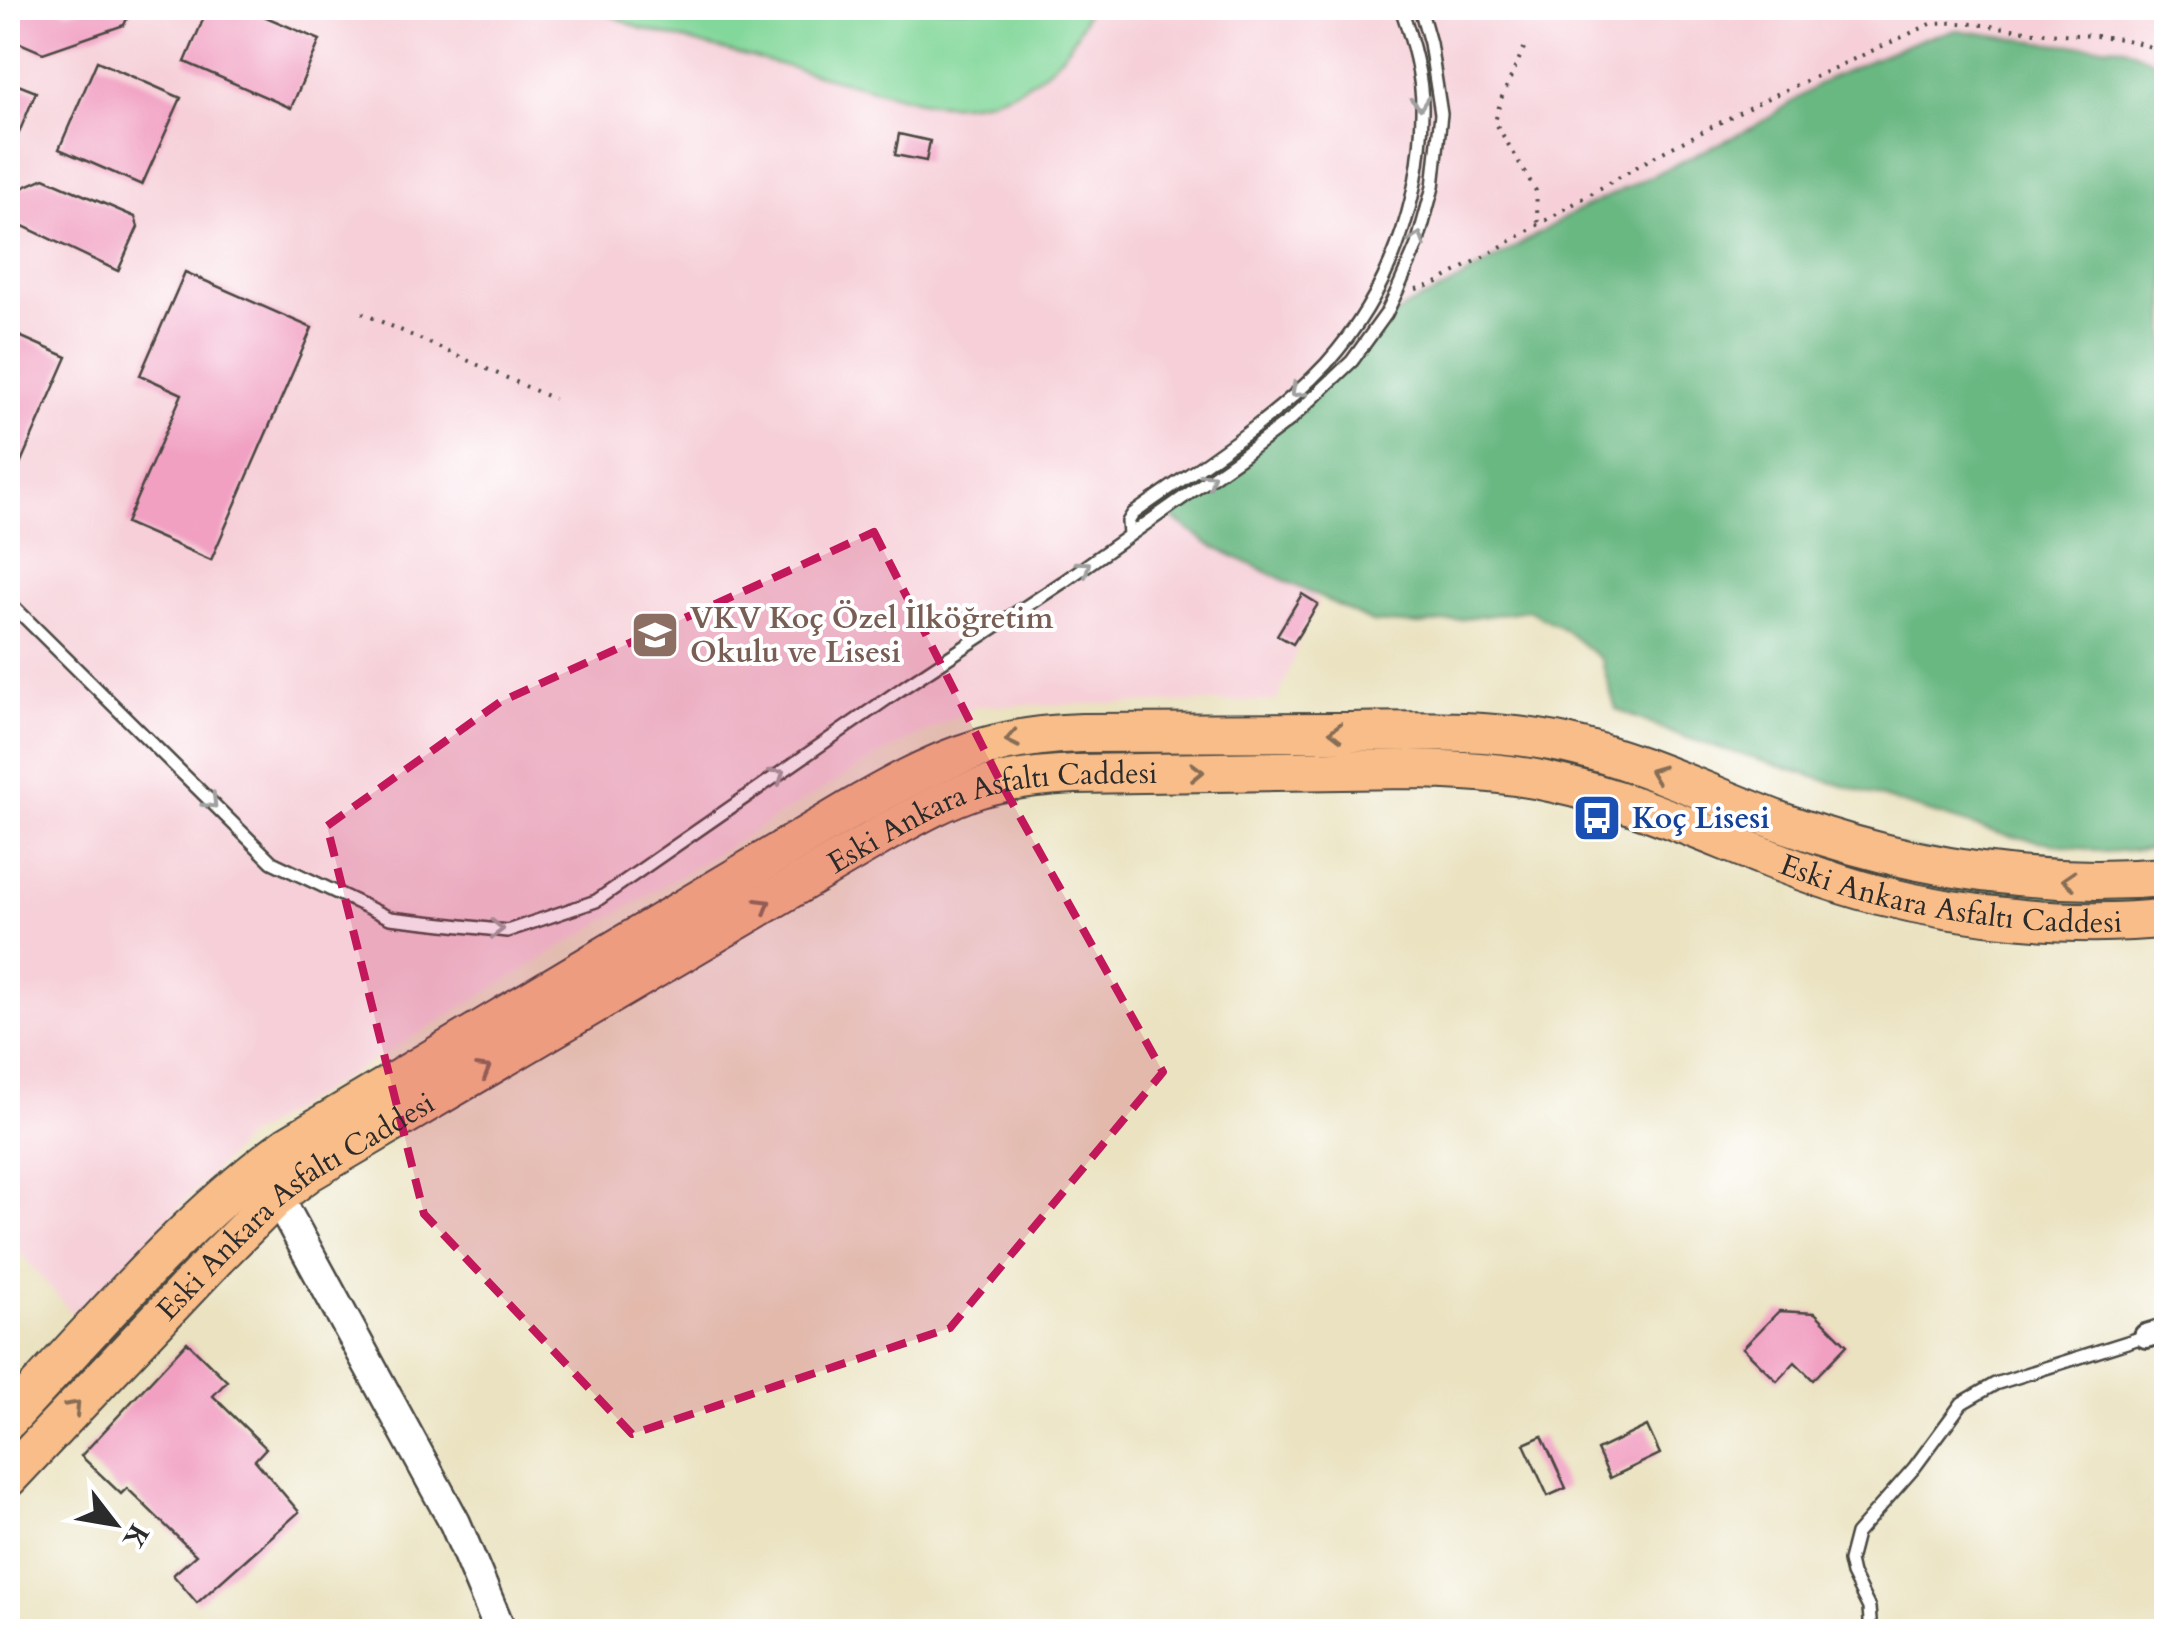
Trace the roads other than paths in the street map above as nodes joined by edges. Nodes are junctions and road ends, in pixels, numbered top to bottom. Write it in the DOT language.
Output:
graph roads {
  1 [pos="1401,8"];
  2 [pos="1420,8"];
  3 [pos="1129,534"];
  4 [pos="8,601"];
  5 [pos="2166,877"];
  6 [pos="2166,918"];
  7 [pos="269,1181"];
  8 [pos="2156,1333"];
  9 [pos="8,1420"];
  10 [pos="8,1478"];
  11 [pos="501,1632"];
  12 [pos="1872,1632"];
  1 -- 3 [label="lane, one-way"];
  3 -- 2 [label="lane, one-way"];
  4 -- 3 [label="lane, one-way"];
  5 -- 7 [label="main road, Eski Ankara Asfaltı Caddesi, one-way"];
  7 -- 6 [label="main road, Eski Ankara Asfaltı Caddesi, one-way"];
  7 -- 9 [label="main road, Eski Ankara Asfaltı Caddesi"];
  10 -- 7 [label="main road, Eski Ankara Asfaltı Caddesi, one-way"];
  7 -- 11 [label="street"];
  8 -- 12 [label="lane"];
}
